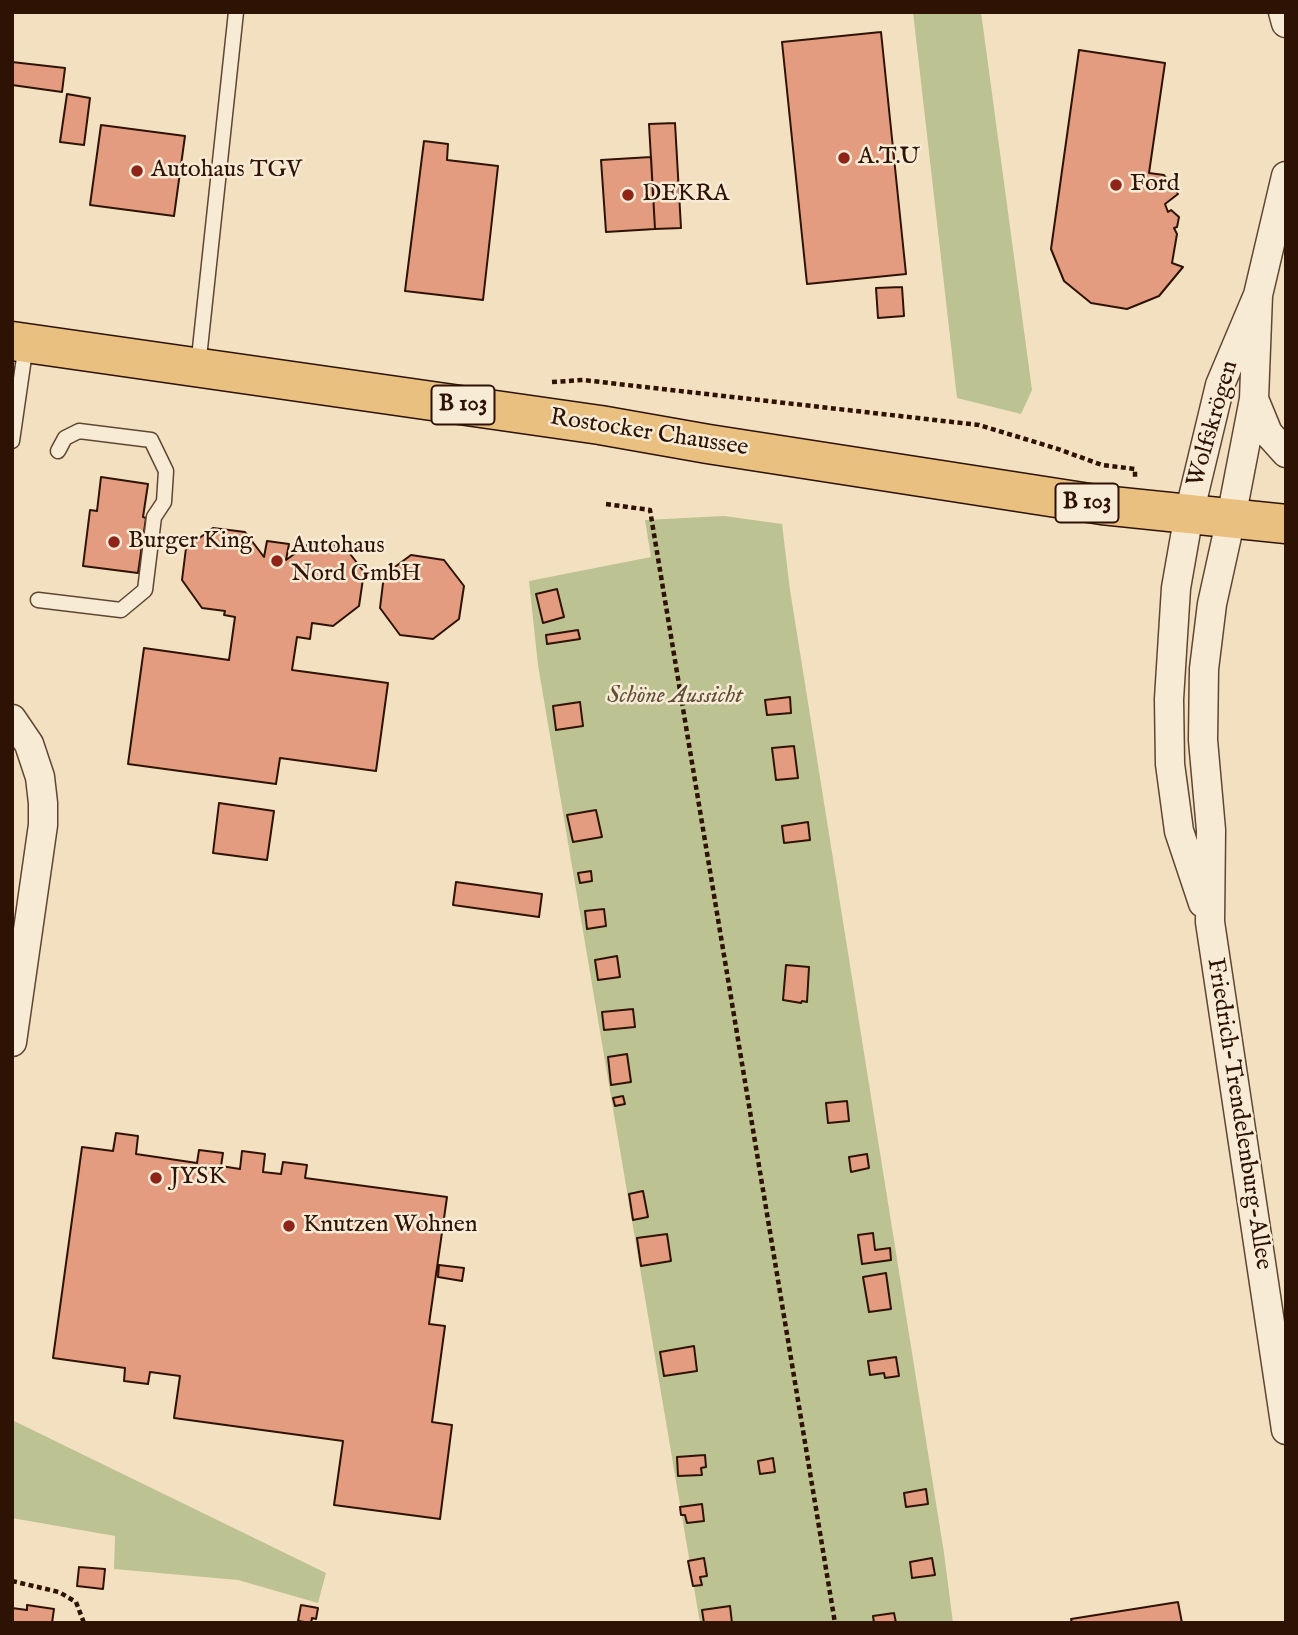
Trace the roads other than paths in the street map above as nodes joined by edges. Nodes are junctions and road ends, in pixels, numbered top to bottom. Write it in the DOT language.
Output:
graph roads {
  1 [pos="236,12"];
  2 [pos="1283,12"];
  3 [pos="1286,23"];
  4 [pos="1286,176"];
  5 [pos="1258,295"];
  6 [pos="19,342"];
  7 [pos="198,368"];
  8 [pos="1254,399"];
  9 [pos="12,441"];
  10 [pos="58,451"];
  11 [pos="1286,453"];
  12 [pos="1189,514"];
  13 [pos="1231,518"];
  14 [pos="1286,524"];
  15 [pos="38,600"];
  16 [pos="12,719"];
  17 [pos="1210,922"];
  18 [pos="12,1042"];
  19 [pos="1286,1430"];
  1 -- 7 [label="lane"];
  2 -- 3 [label="street"];
  4 -- 5 [label="street, Wolfskrögen"];
  5 -- 8 [label="street, Wolfskrögen"];
  5 -- 12 [label="street, Wolfskrögen"];
  6 -- 7 [label="main road, Rostocker Chaussee / B 103"];
  6 -- 9 [label="lane"];
  7 -- 12 [label="main road, Rostocker Chaussee / B 103"];
  8 -- 11 [label="street, Wolfskrögen"];
  8 -- 13 [label="street, Wolfskrögen"];
  10 -- 15 [label="lane"];
  12 -- 13 [label="main road, Rostocker Chaussee / B 103"];
  12 -- 17 [label="street, Friedrich-Trendelenburg-Allee"];
  13 -- 14 [label="main road, Rostocker Chaussee / B 103"];
  13 -- 17 [label="street, Friedrich-Trendelenburg-Allee"];
  16 -- 18 [label="street"];
  17 -- 19 [label="street, Friedrich-Trendelenburg-Allee"];
}
